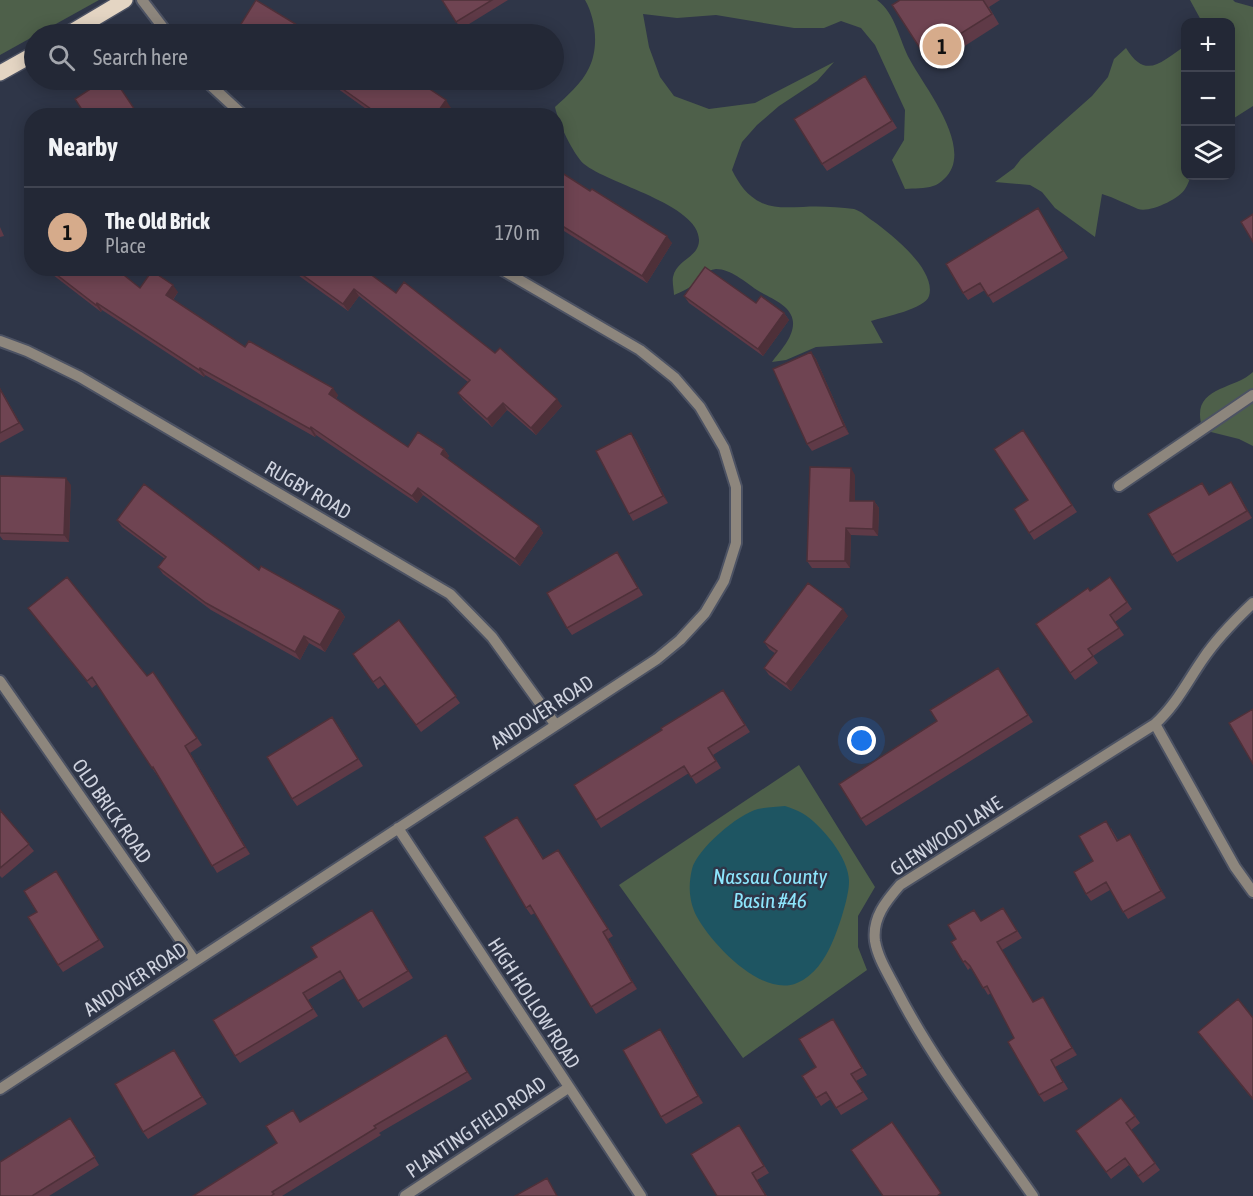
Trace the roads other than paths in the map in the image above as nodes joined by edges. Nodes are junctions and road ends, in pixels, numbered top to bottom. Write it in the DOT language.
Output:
graph roads {
  1 [pos="125,0"];
  2 [pos="141,0"];
  3 [pos="85,24"];
  4 [pos="160,24"];
  5 [pos="24,60"];
  6 [pos="0,73"];
  7 [pos="216,90"];
  8 [pos="235,108"];
  9 [pos="513,276"];
  10 [pos="0,341"];
  11 [pos="1253,395"];
  12 [pos="1119,486"];
  13 [pos="1253,603"];
  14 [pos="0,681"];
  15 [pos="555,724"];
  16 [pos="1155,724"];
  17 [pos="398,828"];
  18 [pos="1253,892"];
  19 [pos="195,961"];
  20 [pos="568,1088"];
  21 [pos="0,1089"];
  22 [pos="405,1196"];
  23 [pos="641,1196"];
  24 [pos="1033,1196"];
  1 -- 3 [label="main road"];
  2 -- 4 [label="street"];
  5 -- 6 [label="main road"];
  7 -- 8 [label="street"];
  9 -- 15 [label="street, ANDOVER ROAD"];
  10 -- 15 [label="street, RUGBY ROAD"];
  11 -- 12 [label="street"];
  13 -- 16 [label="street, GLENWOOD LANE"];
  14 -- 19 [label="street, OLD BRICK ROAD"];
  15 -- 17 [label="street, ANDOVER ROAD"];
  16 -- 18 [label="street"];
  16 -- 24 [label="street, GLENWOOD LANE"];
  17 -- 19 [label="street, ANDOVER ROAD"];
  17 -- 20 [label="street, HIGH HOLLOW ROAD"];
  19 -- 21 [label="street, ANDOVER ROAD"];
  20 -- 22 [label="street, PLANTING FIELD ROAD"];
  20 -- 23 [label="street, HIGH HOLLOW ROAD"];
}
